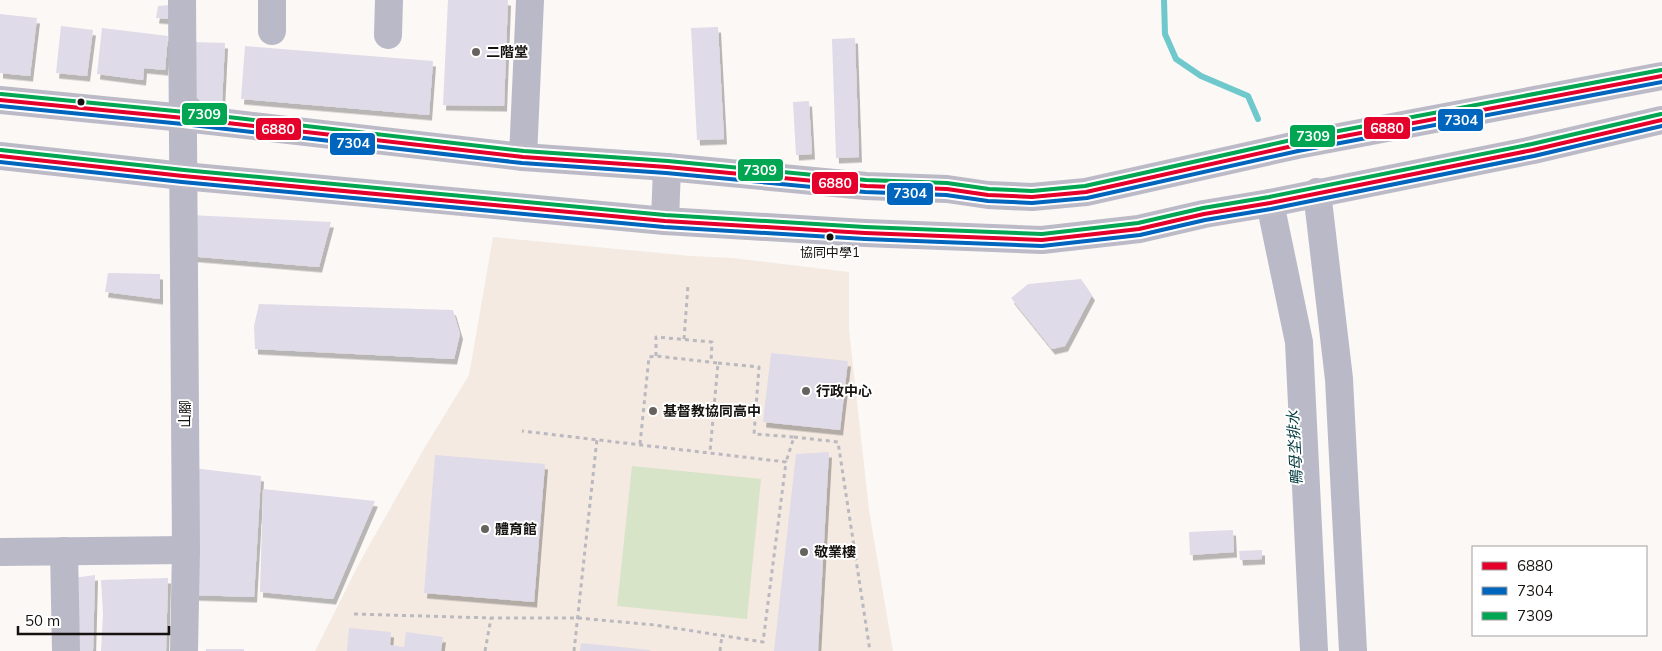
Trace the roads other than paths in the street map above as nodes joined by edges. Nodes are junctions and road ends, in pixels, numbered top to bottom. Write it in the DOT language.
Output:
graph roads {
  1 [pos="182,0"];
  2 [pos="272,0"];
  3 [pos="389,0"];
  4 [pos="530,0"];
  5 [pos="272,31"];
  6 [pos="388,35"];
  7 [pos="1662,76"];
  8 [pos="0,100"];
  9 [pos="184,118"];
  10 [pos="1662,120"];
  11 [pos="0,156"];
  12 [pos="523,157"];
  13 [pos="667,167"];
  14 [pos="183,176"];
  15 [pos="1317,192"];
  16 [pos="1270,202"];
  17 [pos="666,221"];
  18 [pos="186,550"];
  19 [pos="64,551"];
  20 [pos="0,552"];
  21 [pos="66,651"];
  22 [pos="184,651"];
  23 [pos="1314,651"];
  24 [pos="1353,651"];
  1 -- 9 [label="street, 山腳"];
  2 -- 5 [label="street"];
  3 -- 6 [label="street"];
  4 -- 12 [label="street"];
  7 -- 13 [label="main road"];
  8 -- 9 [label="main road"];
  9 -- 12 [label="main road"];
  9 -- 14 [label="street, 山腳"];
  10 -- 15 [label="main road"];
  11 -- 14 [label="main road"];
  12 -- 13 [label="main road"];
  13 -- 17 [label="main road"];
  14 -- 17 [label="main road"];
  14 -- 18 [label="street, 山腳"];
  15 -- 16 [label="main road"];
  15 -- 24 [label="street"];
  16 -- 17 [label="main road"];
  16 -- 23 [label="street"];
  18 -- 19 [label="street"];
  18 -- 22 [label="street, 山腳"];
  19 -- 20 [label="street"];
  19 -- 21 [label="street"];
}
